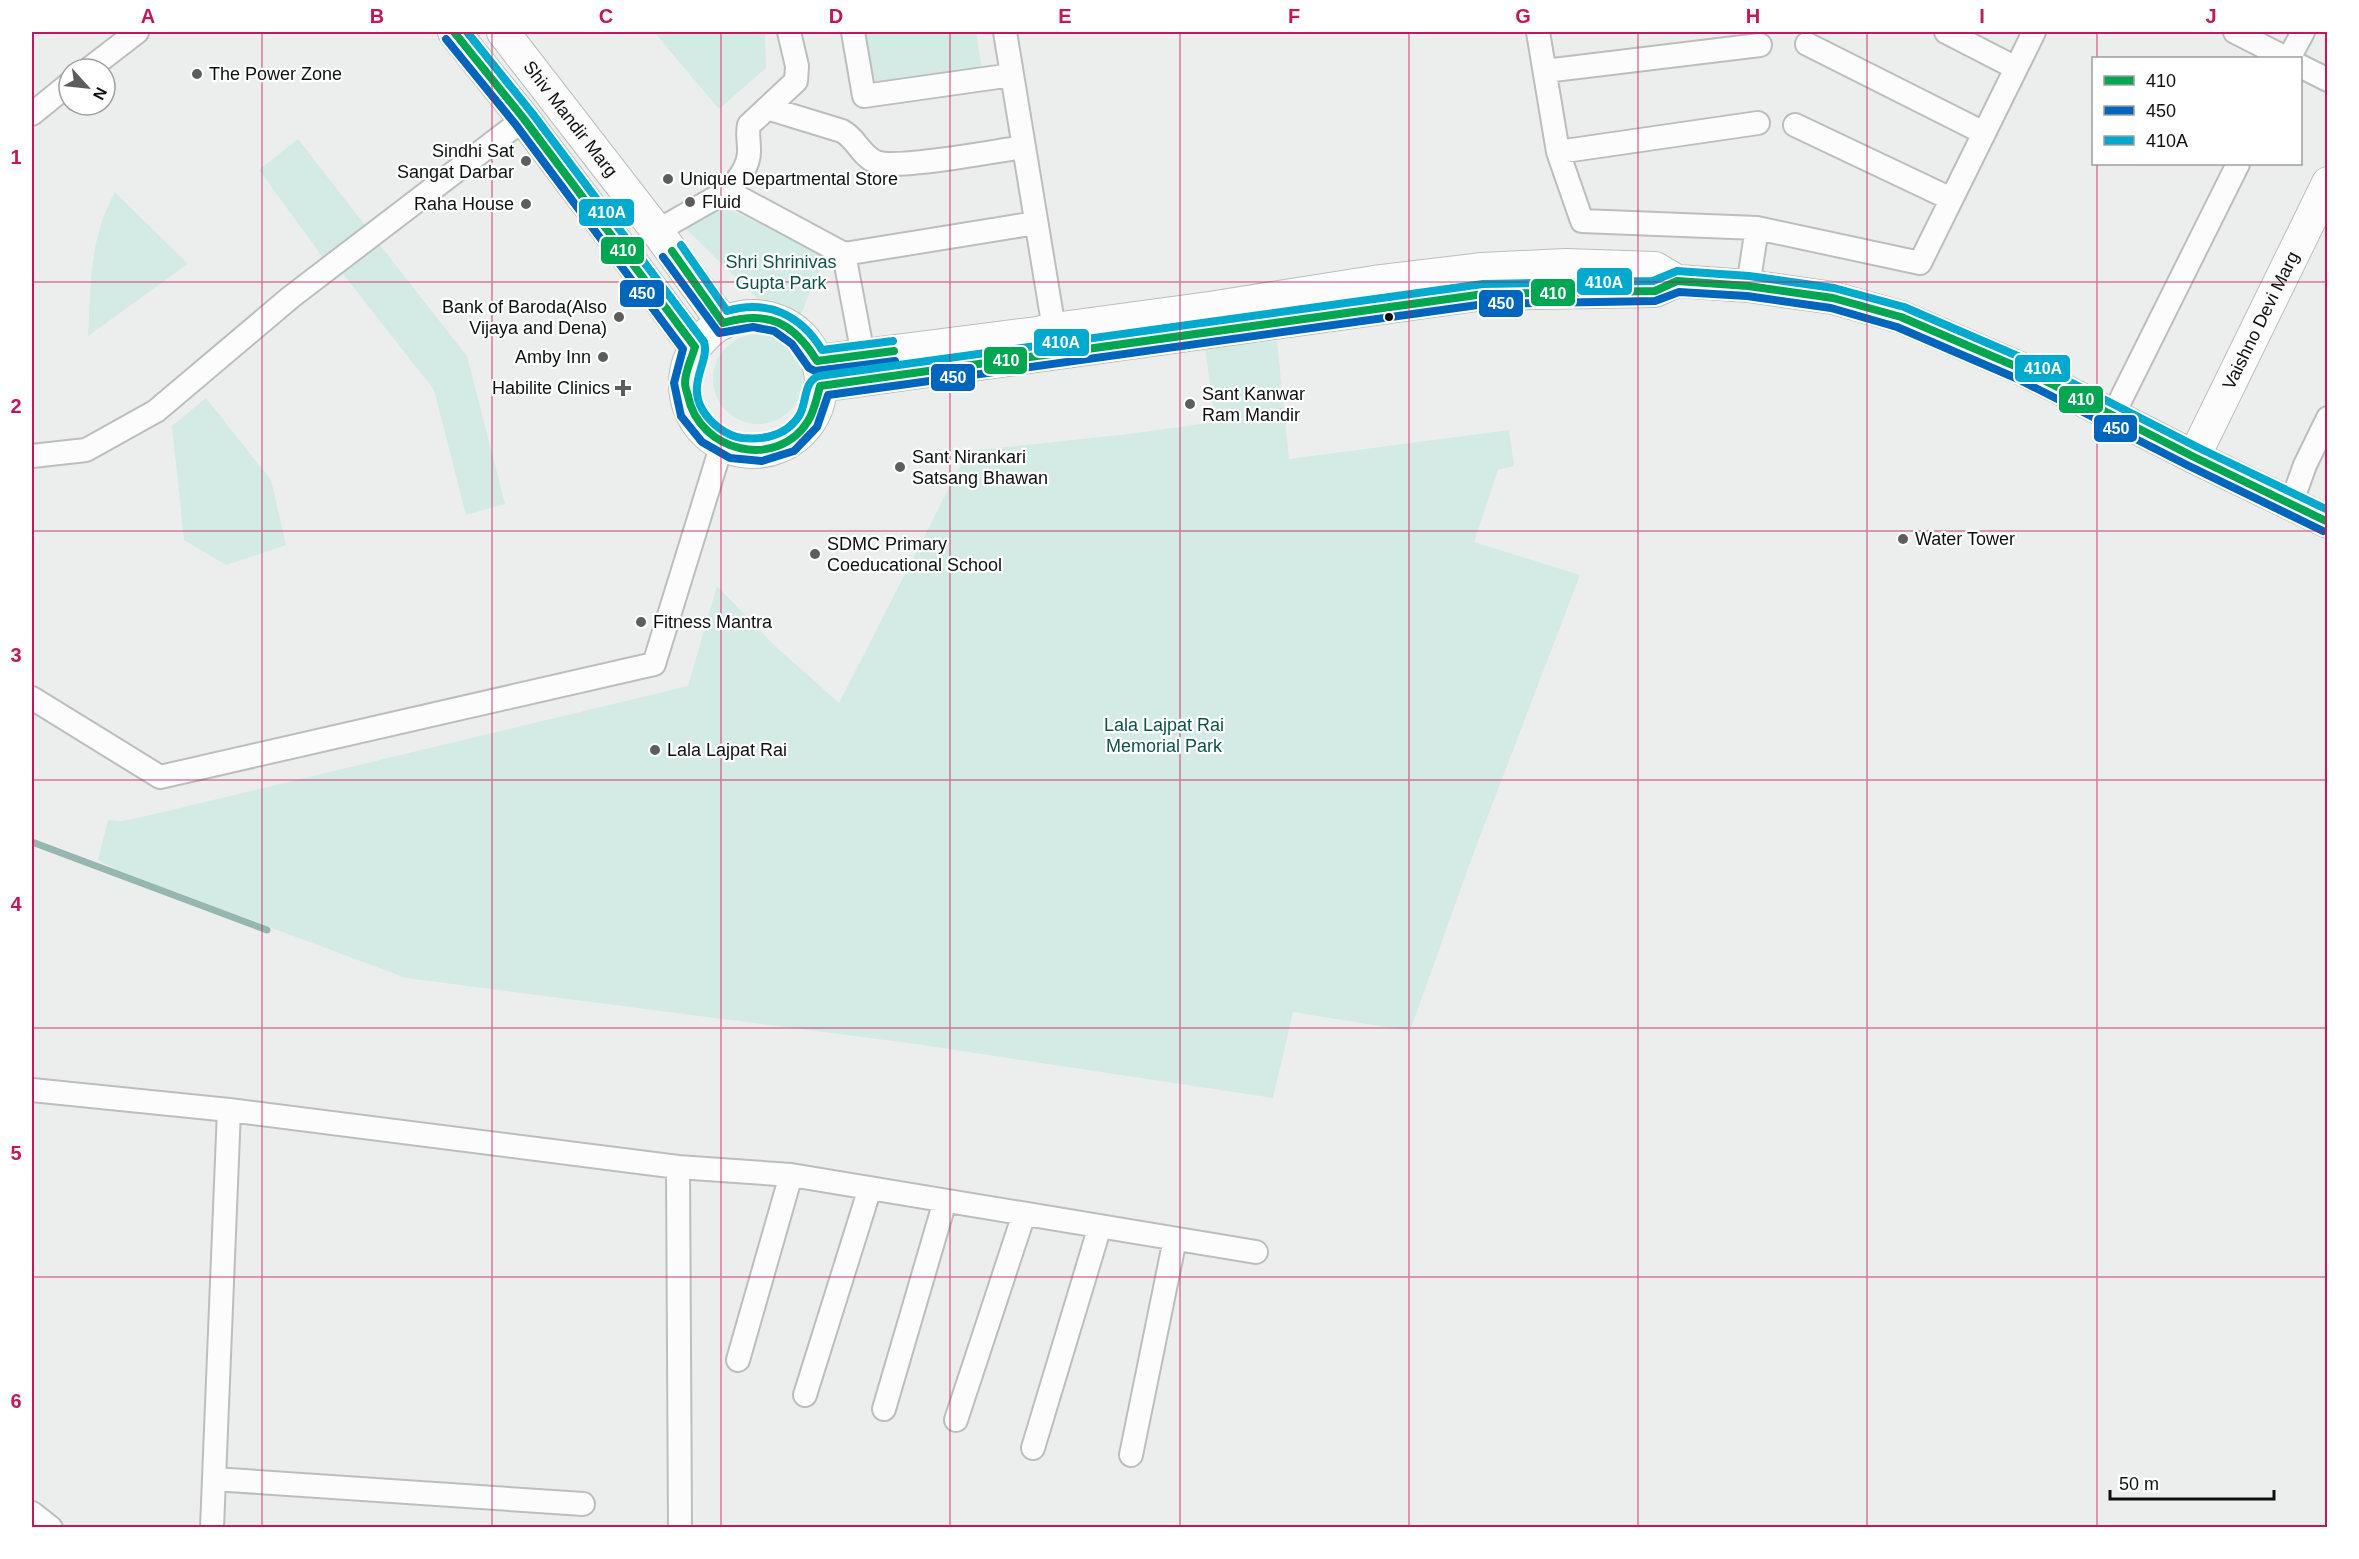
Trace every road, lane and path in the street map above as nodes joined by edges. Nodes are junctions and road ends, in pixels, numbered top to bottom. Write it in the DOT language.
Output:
graph roads {
  1 [pos="137,32"];
  2 [pos="454,32"];
  3 [pos="503,32"];
  4 [pos="789,32"];
  5 [pos="853,32"];
  6 [pos="1005,32"];
  7 [pos="1538,32"];
  8 [pos="2034,32"];
  9 [pos="2235,32"];
  10 [pos="2303,32"];
  11 [pos="1954,33"];
  12 [pos="1807,44"];
  13 [pos="1760,45"];
  14 [pos="105,57"];
  15 [pos="2286,57"];
  16 [pos="2289,57"];
  17 [pos="2302,67"];
  18 [pos="2016,68"];
  19 [pos="1545,71"];
  20 [pos="1012,75"];
  21 [pos="2328,80"];
  22 [pos="57,94"];
  23 [pos="767,108"];
  24 [pos="32,114"];
  25 [pos="524,119"];
  26 [pos="1758,123"];
  27 [pos="1795,125"];
  28 [pos="1984,133"];
  29 [pos="1024,147"];
  30 [pos="1558,152"];
  31 [pos="2238,165"];
  32 [pos="2328,183"];
  33 [pos="727,191"];
  34 [pos="1951,200"];
  35 [pos="1036,223"];
  36 [pos="1757,228"];
  37 [pos="657,231"];
  38 [pos="844,254"];
  39 [pos="1677,281"];
  40 [pos="1748,286"];
  41 [pos="723,323"];
  42 [pos="1054,329"];
  43 [pos="695,347"];
  44 [pos="863,355"];
  45 [pos="819,373"];
  46 [pos="2113,415"];
  47 [pos="2328,418"];
  48 [pos="722,444"];
  49 [pos="32,456"];
  50 [pos="2194,458"];
  51 [pos="2291,504"];
  52 [pos="2328,522"];
  53 [pos="32,698"];
  54 [pos="32,1090"];
  55 [pos="230,1110"];
  56 [pos="678,1167"];
  57 [pos="791,1175"];
  58 [pos="870,1188"];
  59 [pos="945,1201"];
  60 [pos="1024,1214"];
  61 [pos="1100,1226"];
  62 [pos="1175,1239"];
  63 [pos="1256,1252"];
  64 [pos="738,1360"];
  65 [pos="805,1395"];
  66 [pos="884,1410"];
  67 [pos="956,1420"];
  68 [pos="1033,1448"];
  69 [pos="1131,1455"];
  70 [pos="214,1479"];
  71 [pos="583,1504"];
  72 [pos="32,1513"];
  73 [pos="51,1527"];
  74 [pos="212,1527"];
  75 [pos="680,1527"];
  1 -- 14 [label="street"];
  2 -- 25 [label="street, Shiv Mandir Marg"];
  3 -- 37 [label="street, Shiv Mandir Marg"];
  4 -- 23 [label="street"];
  5 -- 20 [label="street"];
  6 -- 20 [label="street"];
  7 -- 19 [label="street"];
  8 -- 18 [label="street"];
  9 -- 15 [label="street"];
  10 -- 16 [label="street"];
  11 -- 18 [label="street"];
  12 -- 28 [label="street"];
  13 -- 19 [label="street"];
  17 -- 21 [label="street"];
  18 -- 28 [label="street"];
  19 -- 30 [label="street"];
  20 -- 29 [label="street"];
  22 -- 24 [label="street"];
  23 -- 29 [label="street"];
  23 -- 33 [label="street"];
  25 -- 43 [label="street, Shiv Mandir Marg"];
  25 -- 49 [label="street"];
  26 -- 30 [label="street"];
  27 -- 34 [label="street"];
  28 -- 34 [label="street"];
  29 -- 35 [label="street"];
  30 -- 36 [label="street"];
  31 -- 46 [label="street"];
  32 -- 50 [label="street, Vaishno Devi Marg"];
  33 -- 37 [label="street"];
  33 -- 38 [label="street"];
  34 -- 36 [label="street"];
  35 -- 38 [label="street"];
  35 -- 42 [label="street"];
  36 -- 40 [label="street"];
  37 -- 41 [label="street, Shiv Mandir Marg"];
  38 -- 44 [label="street"];
  39 -- 40 [label="street"];
  39 -- 42 [label="street"];
  39 -- 45 [label="street"];
  40 -- 46 [label="street"];
  41 -- 43 [label="street"];
  41 -- 45 [label="street"];
  42 -- 44 [label="street"];
  43 -- 48 [label="street"];
  44 -- 45 [label="street"];
  45 -- 48 [label="street"];
  46 -- 50 [label="street"];
  47 -- 51 [label="street"];
  48 -- 53 [label="street"];
  50 -- 51 [label="street"];
  51 -- 52 [label="street"];
  54 -- 55 [label="street"];
  55 -- 56 [label="street"];
  55 -- 70 [label="street"];
  56 -- 57 [label="street"];
  56 -- 75 [label="street"];
  57 -- 58 [label="street"];
  57 -- 64 [label="street"];
  58 -- 59 [label="street"];
  58 -- 65 [label="street"];
  59 -- 60 [label="street"];
  59 -- 66 [label="street"];
  60 -- 61 [label="street"];
  60 -- 67 [label="street"];
  61 -- 62 [label="street"];
  61 -- 68 [label="street"];
  62 -- 63 [label="street"];
  62 -- 69 [label="street"];
  70 -- 71 [label="street"];
  70 -- 74 [label="street"];
  72 -- 73 [label="street"];
}
